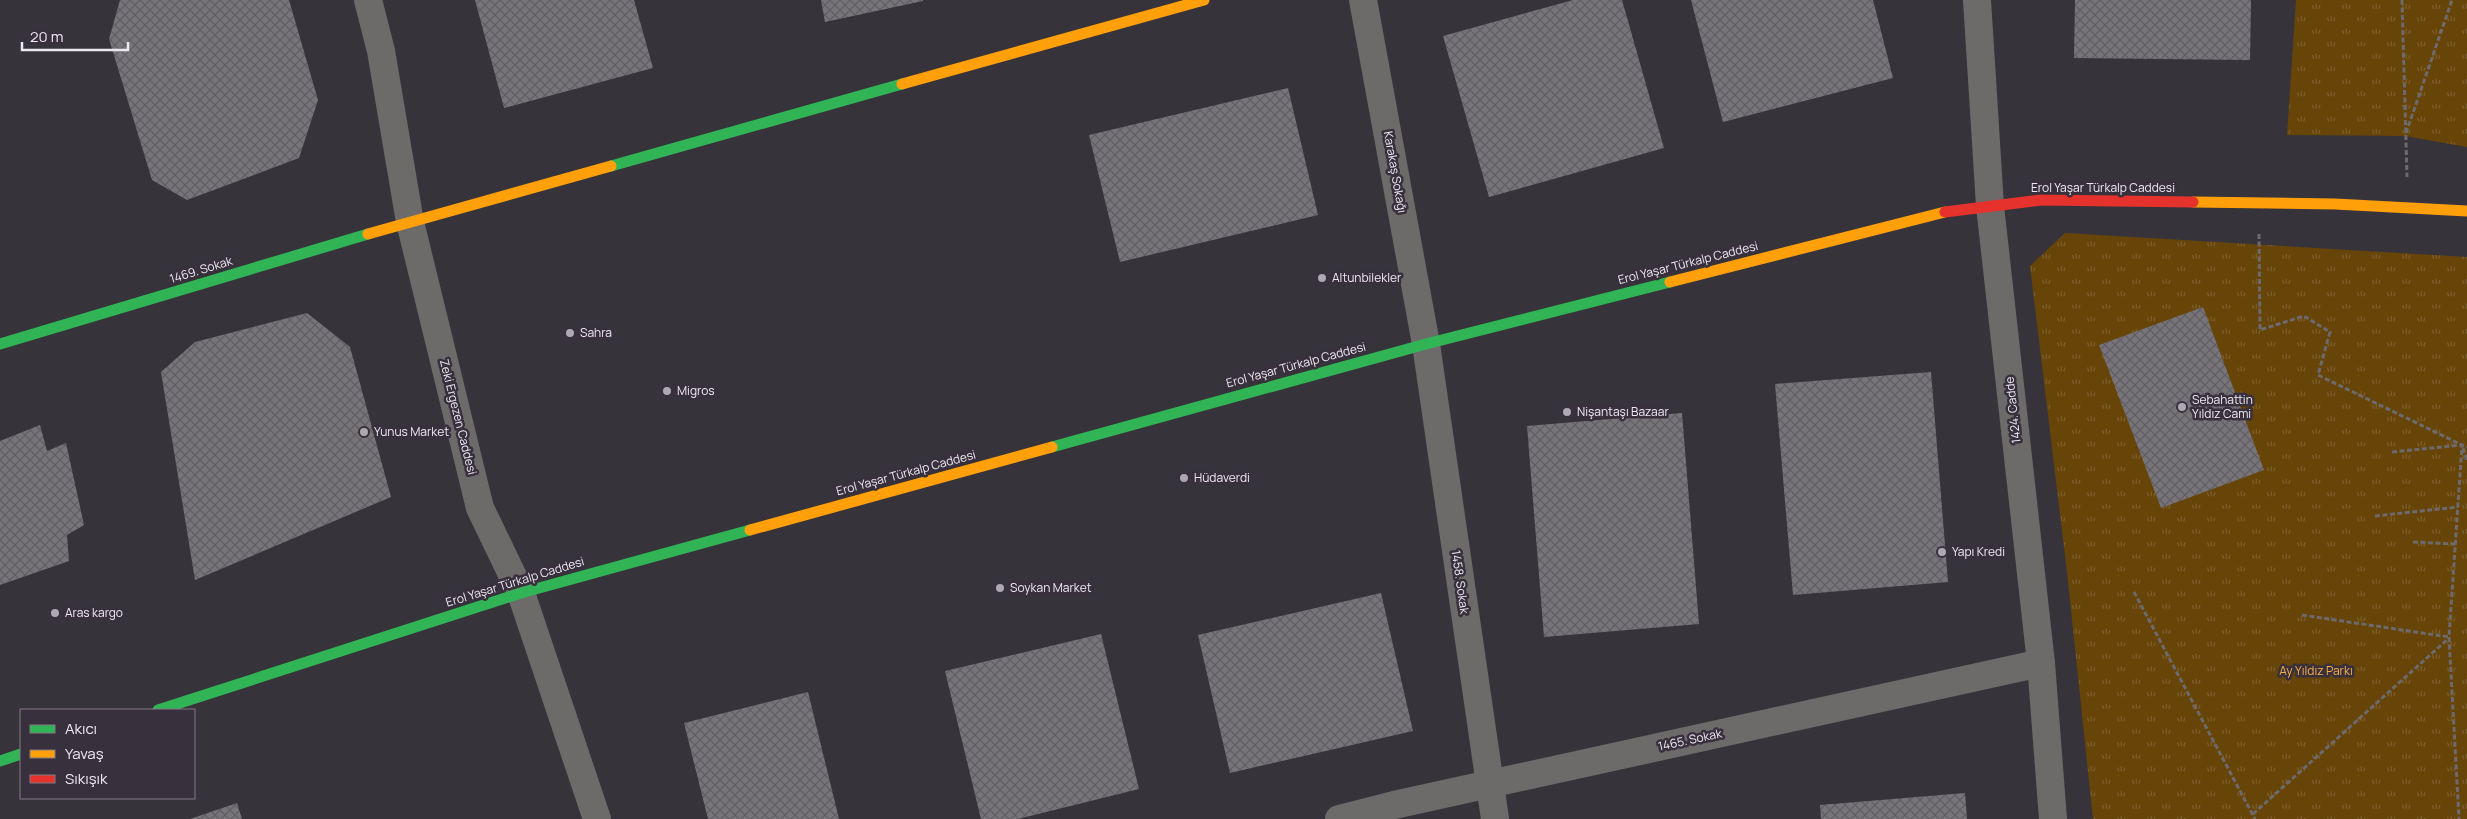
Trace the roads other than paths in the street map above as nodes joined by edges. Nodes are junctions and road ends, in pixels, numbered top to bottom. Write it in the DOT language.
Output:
graph roads {
  1 [pos="368,0"];
  2 [pos="1204,0"];
  3 [pos="1363,0"];
  4 [pos="1977,0"];
  5 [pos="1990,206"];
  6 [pos="2467,211"];
  7 [pos="410,222"];
  8 [pos="0,344"];
  9 [pos="1426,344"];
  10 [pos="521,593"];
  11 [pos="2041,663"];
  12 [pos="161,709"];
  13 [pos="20,754"];
  14 [pos="0,761"];
  15 [pos="1488,784"];
  16 [pos="597,819"];
  17 [pos="1339,819"];
  18 [pos="1495,819"];
  19 [pos="2053,819"];
  1 -- 7 [label="street, Zeki Ergezen Caddesi"];
  2 -- 7 [label="street, 1469. Sokak"];
  3 -- 9 [label="street, Karakaş Sokağı"];
  4 -- 5 [label="street, 1424. Cadde"];
  5 -- 6 [label="street, Erol Yaşar Türkalp Caddesi"];
  5 -- 9 [label="street, Erol Yaşar Türkalp Caddesi"];
  5 -- 11 [label="street, 1424. Cadde"];
  7 -- 8 [label="street, 1469. Sokak"];
  7 -- 10 [label="street, Zeki Ergezen Caddesi"];
  9 -- 10 [label="street, Erol Yaşar Türkalp Caddesi"];
  9 -- 15 [label="street, 1458. Sokak"];
  10 -- 12 [label="street, Erol Yaşar Türkalp Caddesi"];
  10 -- 16 [label="street, Zeki Ergezen Caddesi"];
  11 -- 15 [label="street, 1465. Sokak"];
  11 -- 19 [label="street, 1424. Cadde"];
  13 -- 14 [label="street"];
  15 -- 17 [label="street, 1465. Sokak"];
  15 -- 18 [label="street, 1458. Sokak"];
}
